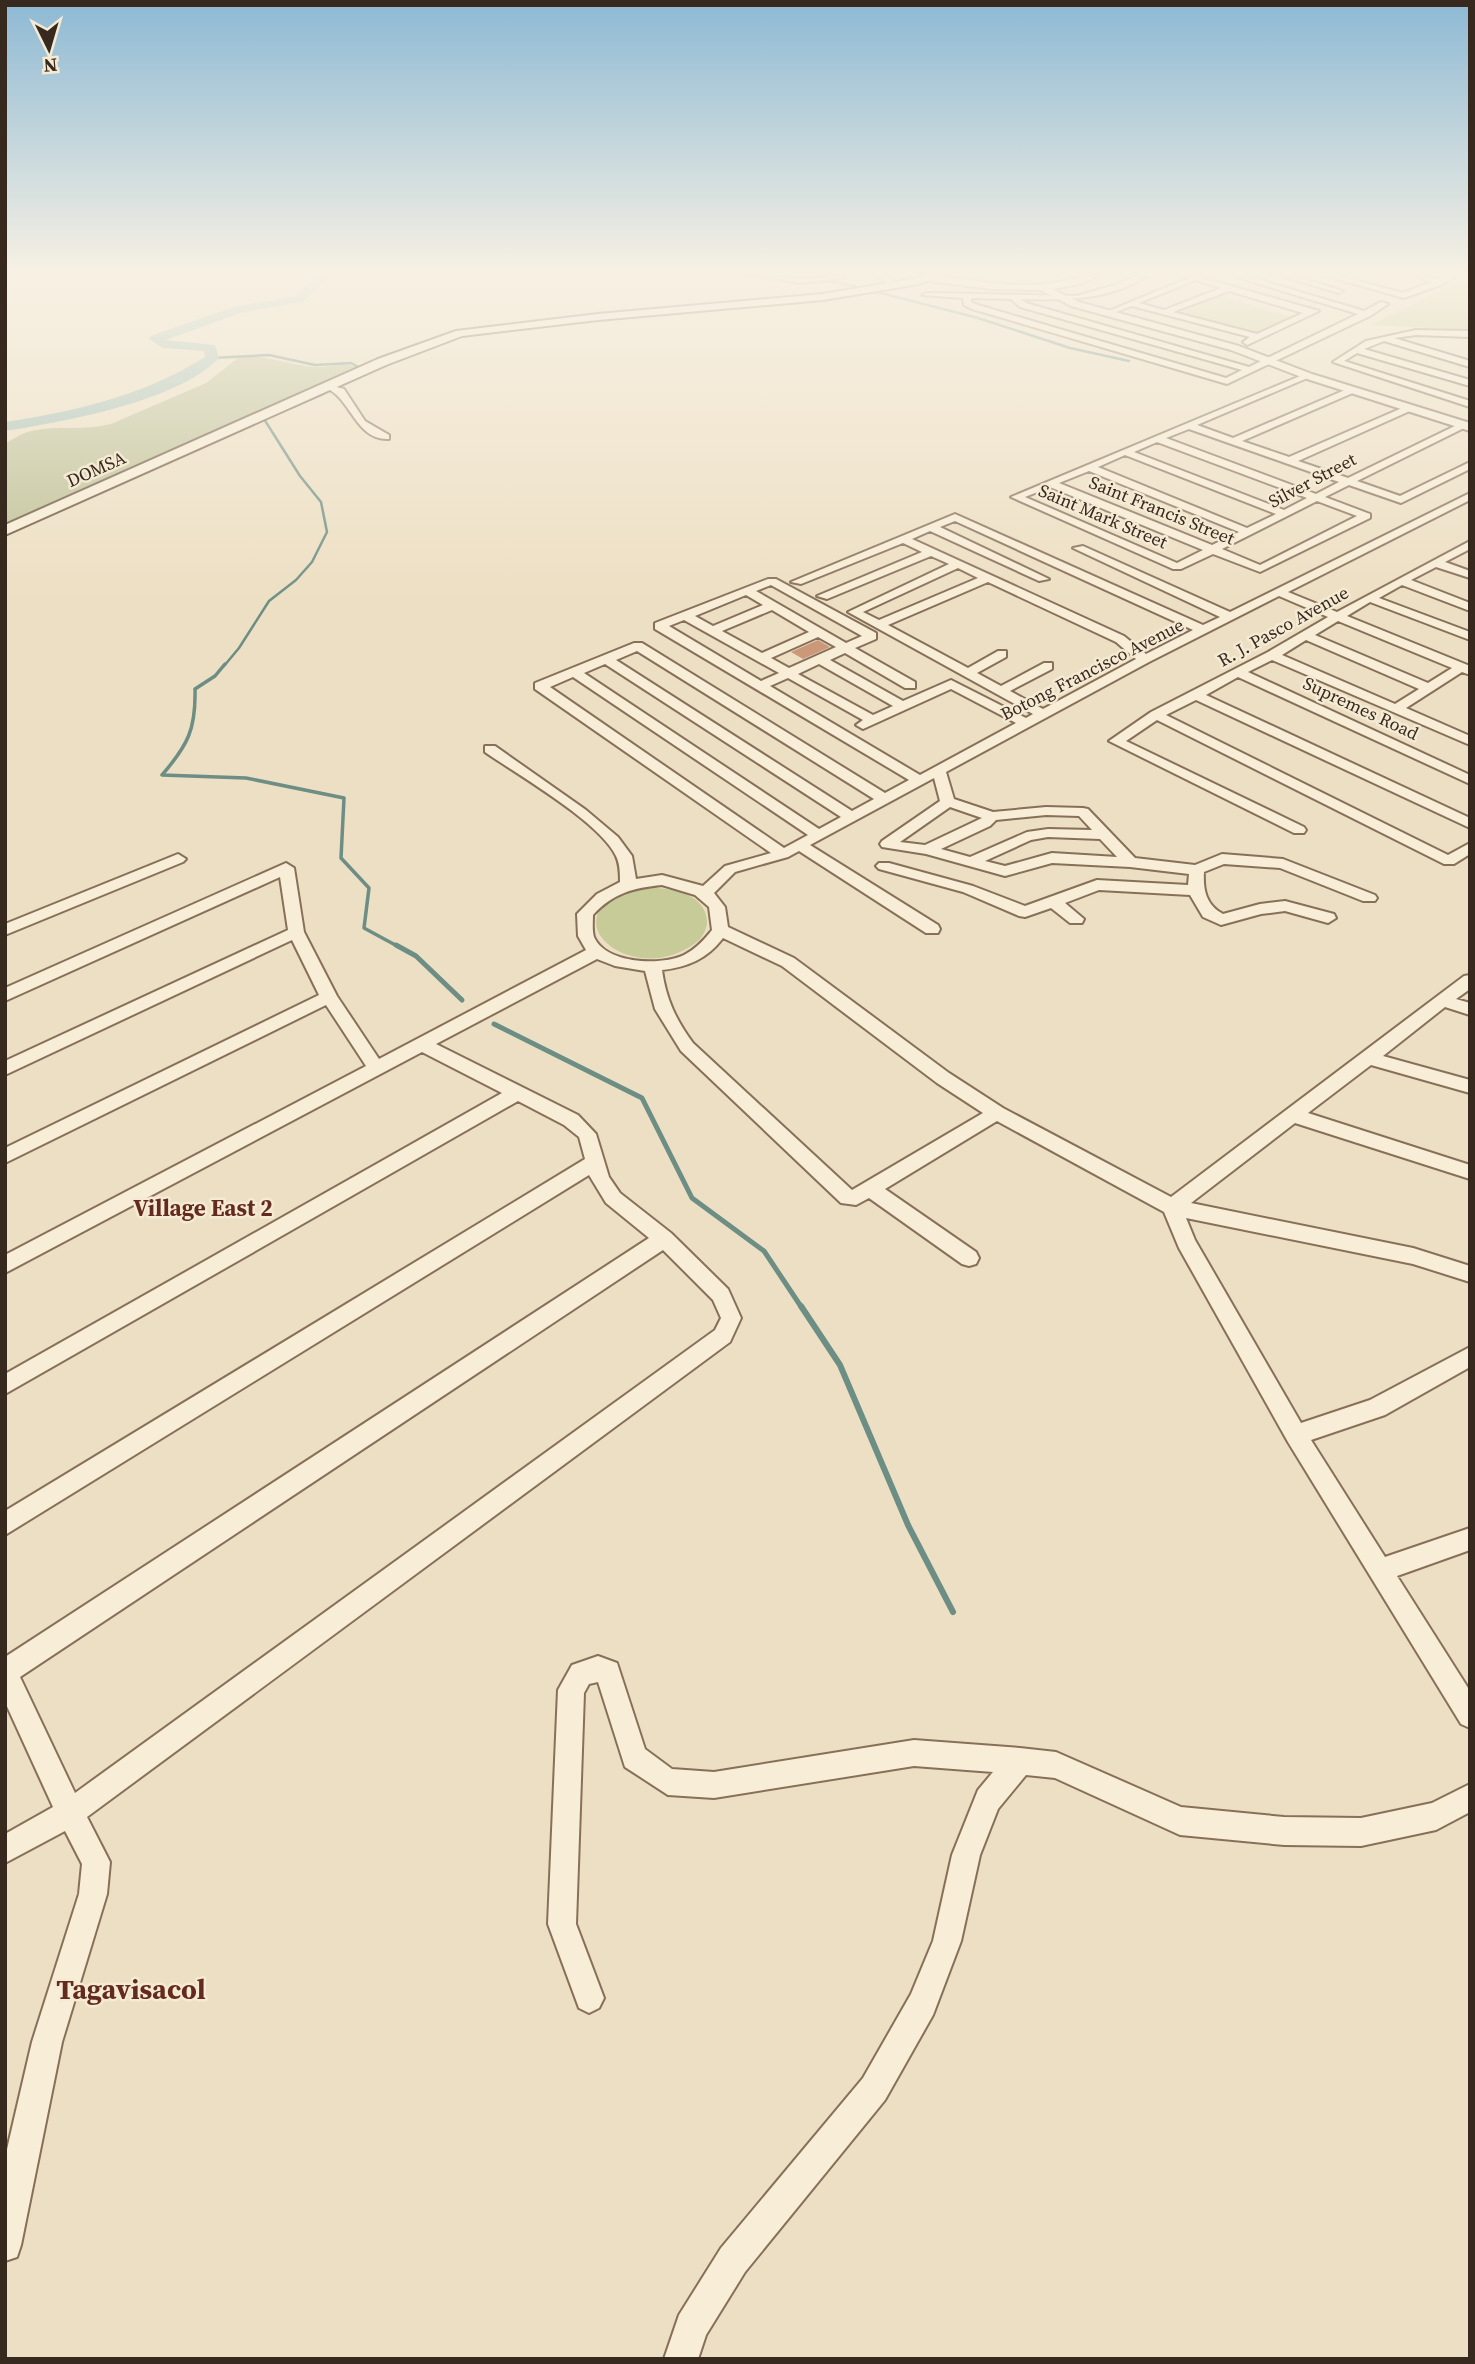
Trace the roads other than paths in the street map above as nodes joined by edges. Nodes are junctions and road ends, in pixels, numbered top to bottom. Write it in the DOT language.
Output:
graph roads {
  1 [pos="333,384"];
  2 [pos="1288,384"];
  3 [pos="1334,384"];
  4 [pos="1408,384"];
  5 [pos="329,386"];
  6 [pos="1352,390"];
  7 [pos="1470,404"];
  8 [pos="1409,408"];
  9 [pos="1190,426"];
  10 [pos="1467,426"];
  11 [pos="386,437"];
  12 [pos="1158,439"];
  13 [pos="1233,441"];
  14 [pos="1125,452"];
  15 [pos="1289,461"];
  16 [pos="1470,465"];
  17 [pos="1089,467"];
  18 [pos="1346,481"];
  19 [pos="1050,483"];
  20 [pos="1470,496"];
  21 [pos="1318,498"];
  22 [pos="1178,504"];
  23 [pos="1106,507"];
  24 [pos="1286,514"];
  25 [pos="930,527"];
  26 [pos="5,531"];
  27 [pos="1248,533"];
  28 [pos="904,538"];
  29 [pos="1468,547"];
  30 [pos="1079,548"];
  31 [pos="1211,550"];
  32 [pos="932,552"];
  33 [pos="1436,563"];
  34 [pos="958,564"];
  35 [pos="1177,567"];
  36 [pos="1470,575"];
  37 [pos="987,578"];
  38 [pos="1043,579"];
  39 [pos="1402,581"];
  40 [pos="747,591"];
  41 [pos="1281,593"];
  42 [pos="823,596"];
  43 [pos="1186,597"];
  44 [pos="1369,598"];
  45 [pos="772,606"];
  46 [pos="1470,607"];
  47 [pos="1158,610"];
  48 [pos="853,611"];
  49 [pos="1339,615"];
  50 [pos="686,616"];
  51 [pos="1231,617"];
  52 [pos="879,625"];
  53 [pos="711,631"];
  54 [pos="1205,631"];
  55 [pos="819,632"];
  56 [pos="1306,636"];
  57 [pos="1470,636"];
  58 [pos="846,648"];
  59 [pos="1002,654"];
  60 [pos="1272,655"];
  61 [pos="762,658"];
  62 [pos="606,659"];
  63 [pos="1145,659"];
  64 [pos="821,660"];
  65 [pos="1048,666"];
  66 [pos="1466,669"];
  67 [pos="1237,672"];
  68 [pos="574,673"];
  69 [pos="792,673"];
  70 [pos="968,673"];
  71 [pos="911,685"];
  72 [pos="758,687"];
  73 [pos="1429,688"];
  74 [pos="1000,691"];
  75 [pos="1196,695"];
  76 [pos="902,706"];
  77 [pos="1396,709"];
  78 [pos="1043,714"];
  79 [pos="1156,715"];
  80 [pos="872,720"];
  81 [pos="1026,723"];
  82 [pos="844,735"];
  83 [pos="1470,741"];
  84 [pos="490,749"];
  85 [pos="939,770"];
  86 [pos="919,780"];
  87 [pos="1470,780"];
  88 [pos="884,799"];
  89 [pos="948,802"];
  90 [pos="992,816"];
  91 [pos="852,817"];
  92 [pos="1470,824"];
  93 [pos="1298,830"];
  94 [pos="818,835"];
  95 [pos="1105,835"];
  96 [pos="799,845"];
  97 [pos="1470,847"];
  98 [pos="927,850"];
  99 [pos="783,854"];
  100 [pos="178,859"];
  101 [pos="1073,859"];
  102 [pos="973,861"];
  103 [pos="1130,862"];
  104 [pos="884,866"];
  105 [pos="1197,870"];
  106 [pos="628,884"];
  107 [pos="1097,885"];
  108 [pos="1195,890"];
  109 [pos="704,894"];
  110 [pos="1369,898"];
  111 [pos="1052,902"];
  112 [pos="1328,918"];
  113 [pos="1076,919"];
  114 [pos="932,929"];
  115 [pos="5,930"];
  116 [pos="720,930"];
  117 [pos="296,932"];
  118 [pos="598,951"];
  119 [pos="653,967"];
  120 [pos="1470,980"];
  121 [pos="5,995"];
  122 [pos="329,997"];
  123 [pos="1443,1001"];
  124 [pos="1470,1009"];
  125 [pos="421,1044"];
  126 [pos="1368,1058"];
  127 [pos="376,1068"];
  128 [pos="5,1069"];
  129 [pos="1470,1087"];
  130 [pos="519,1092"];
  131 [pos="997,1113"];
  132 [pos="1291,1115"];
  133 [pos="5,1156"];
  134 [pos="594,1163"];
  135 [pos="1470,1172"];
  136 [pos="869,1188"];
  137 [pos="1172,1207"];
  138 [pos="664,1239"];
  139 [pos="970,1258"];
  140 [pos="5,1265"];
  141 [pos="1470,1274"];
  142 [pos="1470,1356"];
  143 [pos="5,1385"];
  144 [pos="1296,1435"];
  145 [pos="5,1524"];
  146 [pos="1470,1539"];
  147 [pos="1380,1570"];
  148 [pos="5,1673"];
  149 [pos="1470,1715"];
  150 [pos="1020,1761"];
  151 [pos="1470,1797"];
  152 [pos="70,1813"];
  153 [pos="5,1849"];
  154 [pos="589,1998"];
  155 [pos="5,2245"];
  156 [pos="681,2359"];
  1 -- 5 [label="main road, DOMSA"];
  2 -- 9 [label="street"];
  3 -- 6 [label="street"];
  4 -- 7 [label="street"];
  5 -- 11 [label="street"];
  5 -- 26 [label="main road, DOMSA"];
  6 -- 8 [label="street"];
  6 -- 13 [label="street"];
  8 -- 10 [label="street"];
  8 -- 15 [label="street"];
  9 -- 12 [label="street"];
  9 -- 13 [label="street"];
  10 -- 18 [label="street, Silver Street"];
  12 -- 14 [label="street"];
  12 -- 21 [label="street"];
  13 -- 15 [label="street"];
  14 -- 17 [label="street"];
  14 -- 24 [label="street"];
  15 -- 18 [label="street"];
  16 -- 18 [label="street"];
  17 -- 19 [label="street"];
  17 -- 22 [label="street"];
  18 -- 21 [label="street, Silver Street"];
  19 -- 23 [label="street, Saint Francis Street"];
  19 -- 35 [label="street, Saint Mark Street"];
  20 -- 41 [label="street, Botong Francisco Avenue"];
  21 -- 24 [label="street, Silver Street"];
  21 -- 31 [label="street, Saint Francis Street"];
  22 -- 23 [label="street"];
  22 -- 27 [label="street"];
  23 -- 31 [label="street, Saint Francis Street"];
  24 -- 27 [label="street, Silver Street"];
  25 -- 28 [label="street"];
  25 -- 38 [label="street"];
  25 -- 47 [label="street"];
  27 -- 31 [label="street, Silver Street"];
  28 -- 32 [label="street"];
  28 -- 42 [label="street"];
  29 -- 33 [label="street, R. J. Pasco Avenue"];
  30 -- 43 [label="street"];
  31 -- 35 [label="street, Silver Street"];
  32 -- 34 [label="street"];
  32 -- 42 [label="street"];
  33 -- 36 [label="street"];
  33 -- 39 [label="street, R. J. Pasco Avenue"];
  34 -- 37 [label="street"];
  34 -- 48 [label="street"];
  37 -- 52 [label="street"];
  37 -- 63 [label="street"];
  39 -- 44 [label="street, R. J. Pasco Avenue"];
  39 -- 46 [label="street"];
  40 -- 45 [label="street"];
  40 -- 50 [label="street"];
  40 -- 58 [label="street"];
  41 -- 49 [label="street"];
  41 -- 51 [label="street, Botong Francisco Avenue"];
  42 -- 48 [label="street"];
  43 -- 47 [label="street"];
  43 -- 51 [label="street"];
  44 -- 49 [label="street, R. J. Pasco Avenue"];
  44 -- 57 [label="street"];
  45 -- 53 [label="street"];
  45 -- 55 [label="street"];
  47 -- 54 [label="street"];
  48 -- 52 [label="street"];
  49 -- 56 [label="street, R. J. Pasco Avenue"];
  49 -- 66 [label="street"];
  50 -- 53 [label="street"];
  50 -- 72 [label="street"];
  51 -- 54 [label="street, Botong Francisco Avenue"];
  52 -- 70 [label="street"];
  53 -- 61 [label="street"];
  54 -- 63 [label="street, Botong Francisco Avenue"];
  55 -- 58 [label="street"];
  55 -- 61 [label="street"];
  56 -- 60 [label="street, R. J. Pasco Avenue"];
  56 -- 73 [label="street"];
  58 -- 64 [label="street"];
  58 -- 71 [label="street"];
  59 -- 70 [label="street"];
  60 -- 67 [label="street, R. J. Pasco Avenue"];
  60 -- 77 [label="street"];
  61 -- 69 [label="street"];
  62 -- 68 [label="street"];
  62 -- 88 [label="street"];
  62 -- 91 [label="street"];
  63 -- 78 [label="street, Botong Francisco Avenue"];
  64 -- 69 [label="street"];
  64 -- 76 [label="street"];
  65 -- 74 [label="street"];
  66 -- 73 [label="street"];
  67 -- 75 [label="street, R. J. Pasco Avenue"];
  67 -- 87 [label="street, Supremes Road"];
  68 -- 94 [label="street"];
  68 -- 99 [label="street"];
  69 -- 72 [label="street"];
  69 -- 80 [label="street"];
  70 -- 74 [label="street"];
  72 -- 82 [label="street"];
  73 -- 77 [label="street"];
  74 -- 78 [label="street"];
  75 -- 79 [label="street, R. J. Pasco Avenue"];
  75 -- 92 [label="street"];
  76 -- 80 [label="street"];
  76 -- 81 [label="street"];
  77 -- 83 [label="street"];
  78 -- 81 [label="street, Botong Francisco Avenue"];
  79 -- 93 [label="street, R. J. Pasco Avenue"];
  79 -- 97 [label="street"];
  80 -- 82 [label="street"];
  81 -- 85 [label="street, Botong Francisco Avenue"];
  82 -- 86 [label="street"];
  84 -- 106 [label="street"];
  85 -- 86 [label="street, Botong Francisco Avenue"];
  85 -- 89 [label="street"];
  86 -- 88 [label="street, Botong Francisco Avenue"];
  88 -- 91 [label="street, Botong Francisco Avenue"];
  89 -- 90 [label="street"];
  89 -- 98 [label="street"];
  90 -- 95 [label="street"];
  90 -- 98 [label="street"];
  91 -- 94 [label="street, Botong Francisco Avenue"];
  94 -- 96 [label="street, Botong Francisco Avenue"];
  95 -- 102 [label="street"];
  95 -- 103 [label="street"];
  96 -- 99 [label="street, Botong Francisco Avenue"];
  96 -- 114 [label="street"];
  98 -- 102 [label="street"];
  99 -- 109 [label="street, Botong Francisco Avenue"];
  100 -- 115 [label="street"];
  101 -- 102 [label="street"];
  101 -- 103 [label="street"];
  101 -- 107 [label="street"];
  103 -- 105 [label="street"];
  104 -- 111 [label="street"];
  105 -- 108 [label="street"];
  105 -- 110 [label="street"];
  106 -- 109 [label="street"];
  106 -- 118 [label="street"];
  107 -- 108 [label="street"];
  107 -- 111 [label="street"];
  108 -- 112 [label="street"];
  109 -- 116 [label="street"];
  111 -- 113 [label="street"];
  116 -- 119 [label="street"];
  116 -- 131 [label="street"];
  117 -- 121 [label="street"];
  117 -- 122 [label="street"];
  117 -- 128 [label="street"];
  118 -- 119 [label="street"];
  118 -- 125 [label="street"];
  119 -- 136 [label="street"];
  120 -- 123 [label="street"];
  122 -- 127 [label="street"];
  122 -- 133 [label="street"];
  123 -- 124 [label="street"];
  123 -- 126 [label="street"];
  125 -- 127 [label="street"];
  125 -- 130 [label="street"];
  126 -- 129 [label="street"];
  126 -- 132 [label="street"];
  127 -- 140 [label="street"];
  130 -- 134 [label="street"];
  130 -- 143 [label="street"];
  131 -- 136 [label="street"];
  131 -- 137 [label="street"];
  132 -- 135 [label="street"];
  132 -- 137 [label="street"];
  134 -- 138 [label="street"];
  134 -- 145 [label="street"];
  136 -- 139 [label="street"];
  137 -- 141 [label="street"];
  137 -- 144 [label="street"];
  138 -- 148 [label="street"];
  138 -- 152 [label="street"];
  142 -- 144 [label="street"];
  144 -- 147 [label="street"];
  146 -- 147 [label="street"];
  147 -- 149 [label="street"];
  148 -- 152 [label="street"];
  150 -- 151 [label="street"];
  150 -- 154 [label="street"];
  150 -- 156 [label="street"];
  152 -- 153 [label="street"];
  152 -- 155 [label="street"];
}
